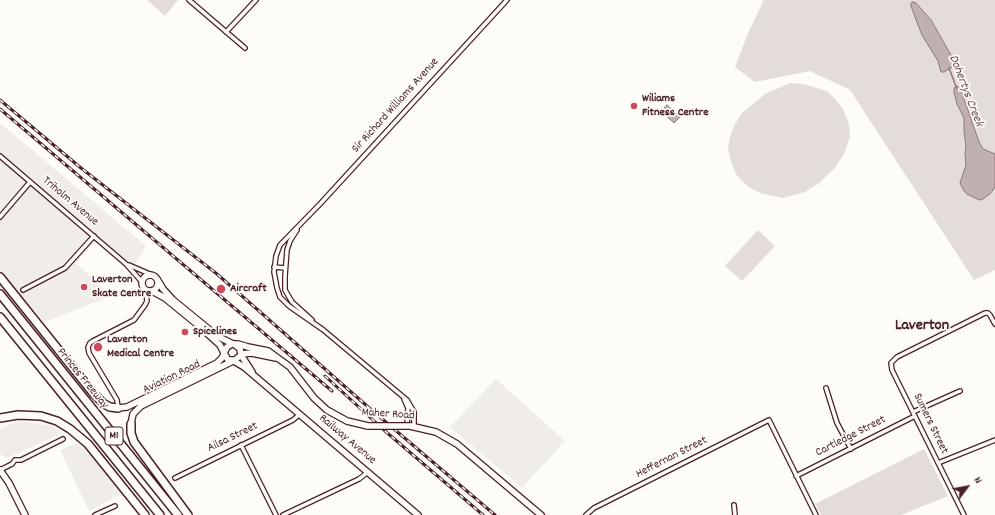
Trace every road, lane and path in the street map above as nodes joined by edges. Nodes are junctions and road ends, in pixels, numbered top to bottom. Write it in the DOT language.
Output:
graph roads {
  1 [pos="190,0"];
  2 [pos="256,0"];
  3 [pos="507,0"];
  4 [pos="226,32"];
  5 [pos="245,48"];
  6 [pos="0,156"];
  7 [pos="30,182"];
  8 [pos="0,216"];
  9 [pos="300,225"];
  10 [pos="94,236"];
  11 [pos="126,264"];
  12 [pos="274,267"];
  13 [pos="286,268"];
  14 [pos="0,277"];
  15 [pos="155,277"];
  16 [pos="142,282"];
  17 [pos="23,290"];
  18 [pos="149,292"];
  19 [pos="0,294"];
  20 [pos="0,317"];
  21 [pos="995,324"];
  22 [pos="322,329"];
  23 [pos="234,344"];
  24 [pos="224,353"];
  25 [pos="241,355"];
  26 [pos="278,358"];
  27 [pos="233,361"];
  28 [pos="193,377"];
  29 [pos="262,383"];
  30 [pos="826,388"];
  31 [pos="960,391"];
  32 [pos="399,394"];
  33 [pos="149,395"];
  34 [pos="154,399"];
  35 [pos="118,408"];
  36 [pos="300,414"];
  37 [pos="914,414"];
  38 [pos="0,418"];
  39 [pos="130,424"];
  40 [pos="410,426"];
  41 [pos="63,439"];
  42 [pos="995,440"];
  43 [pos="241,445"];
  44 [pos="851,449"];
  45 [pos="938,463"];
  46 [pos="0,470"];
  47 [pos="368,472"];
  48 [pos="796,476"];
  49 [pos="175,478"];
  50 [pos="734,505"];
  51 [pos="115,506"];
  52 [pos="24,515"];
  53 [pos="95,515"];
  54 [pos="145,515"];
  55 [pos="160,515"];
  56 [pos="178,515"];
  57 [pos="188,515"];
  58 [pos="276,515"];
  59 [pos="284,515"];
  60 [pos="418,515"];
  61 [pos="542,515"];
  62 [pos="586,515"];
  63 [pos="735,515"];
  64 [pos="815,515"];
  65 [pos="964,515"];
  1 -- 4 [label="street"];
  2 -- 4 [label="street"];
  3 -- 9 [label="street, Sir Richard Williams Avenue"];
  4 -- 5 [label="street"];
  6 -- 7 [label="street, Triholm Avenue"];
  7 -- 8 [label="street"];
  7 -- 10 [label="street, Triholm Avenue"];
  9 -- 12 [label="street, Sir Richard Williams Avenue"];
  9 -- 13 [label="street, Sir Richard Williams Avenue"];
  10 -- 11 [label="street, Triholm Avenue"];
  10 -- 17 [label="street"];
  11 -- 15 [label="street, Triholm Avenue"];
  11 -- 16 [label="street, Triholm Avenue"];
  12 -- 13 [label="street"];
  12 -- 22 [label="street, Sir Richard Williams Avenue"];
  13 -- 22 [label="street, Sir Richard Williams Avenue"];
  14 -- 35 [label="highway"];
  15 -- 16 [label="street"];
  15 -- 18 [label="street"];
  15 -- 23 [label="street"];
  16 -- 18 [label="street"];
  18 -- 24 [label="street"];
  18 -- 35 [label="street"];
  19 -- 56 [label="highway, Princes Freeway / M1"];
  20 -- 55 [label="highway, Princes Freeway / M1"];
  21 -- 37 [label="street, Sumers Street"];
  22 -- 32 [label="street, Sir Richard Williams Avenue"];
  23 -- 24 [label="street"];
  23 -- 25 [label="street"];
  23 -- 26 [label="street, Maher Road"];
  24 -- 27 [label="street"];
  24 -- 28 [label="street, Aviation Road"];
  25 -- 26 [label="street, Maher Road"];
  25 -- 27 [label="street"];
  25 -- 29 [label="street, Railway Avenue"];
  26 -- 40 [label="street, Maher Road, bridge"];
  27 -- 28 [label="street, Aviation Road"];
  27 -- 29 [label="street, Railway Avenue"];
  28 -- 33 [label="street, Aviation Road"];
  28 -- 34 [label="street, Aviation Road"];
  29 -- 36 [label="street, Railway Avenue"];
  30 -- 44 [label="street"];
  31 -- 37 [label="street, Cartledge Street"];
  32 -- 40 [label="street, Sir Richard Williams Avenue"];
  32 -- 40 [label="street, Sir Richard Williams Avenue"];
  33 -- 34 [label="street"];
  33 -- 35 [label="street, Aviation Road"];
  34 -- 39 [label="street, Aviation Road"];
  36 -- 43 [label="street, Ailsa Street"];
  36 -- 47 [label="street, Railway Avenue"];
  37 -- 44 [label="street, Cartledge Street"];
  37 -- 45 [label="street, Sumers Street"];
  38 -- 54 [label="highway"];
  39 -- 57 [label="highway"];
  40 -- 61 [label="street, Maher Road"];
  41 -- 46 [label="street"];
  42 -- 45 [label="street"];
  43 -- 49 [label="street, Ailsa Street"];
  43 -- 58 [label="street"];
  44 -- 48 [label="street, Cartledge Street"];
  45 -- 65 [label="street, Sumers Street"];
  46 -- 52 [label="street"];
  47 -- 59 [label="street"];
  47 -- 60 [label="street, Railway Avenue"];
  48 -- 62 [label="street, Heffernan Street"];
  48 -- 64 [label="street"];
  50 -- 63 [label="street"];
  51 -- 53 [label="street"];
}
